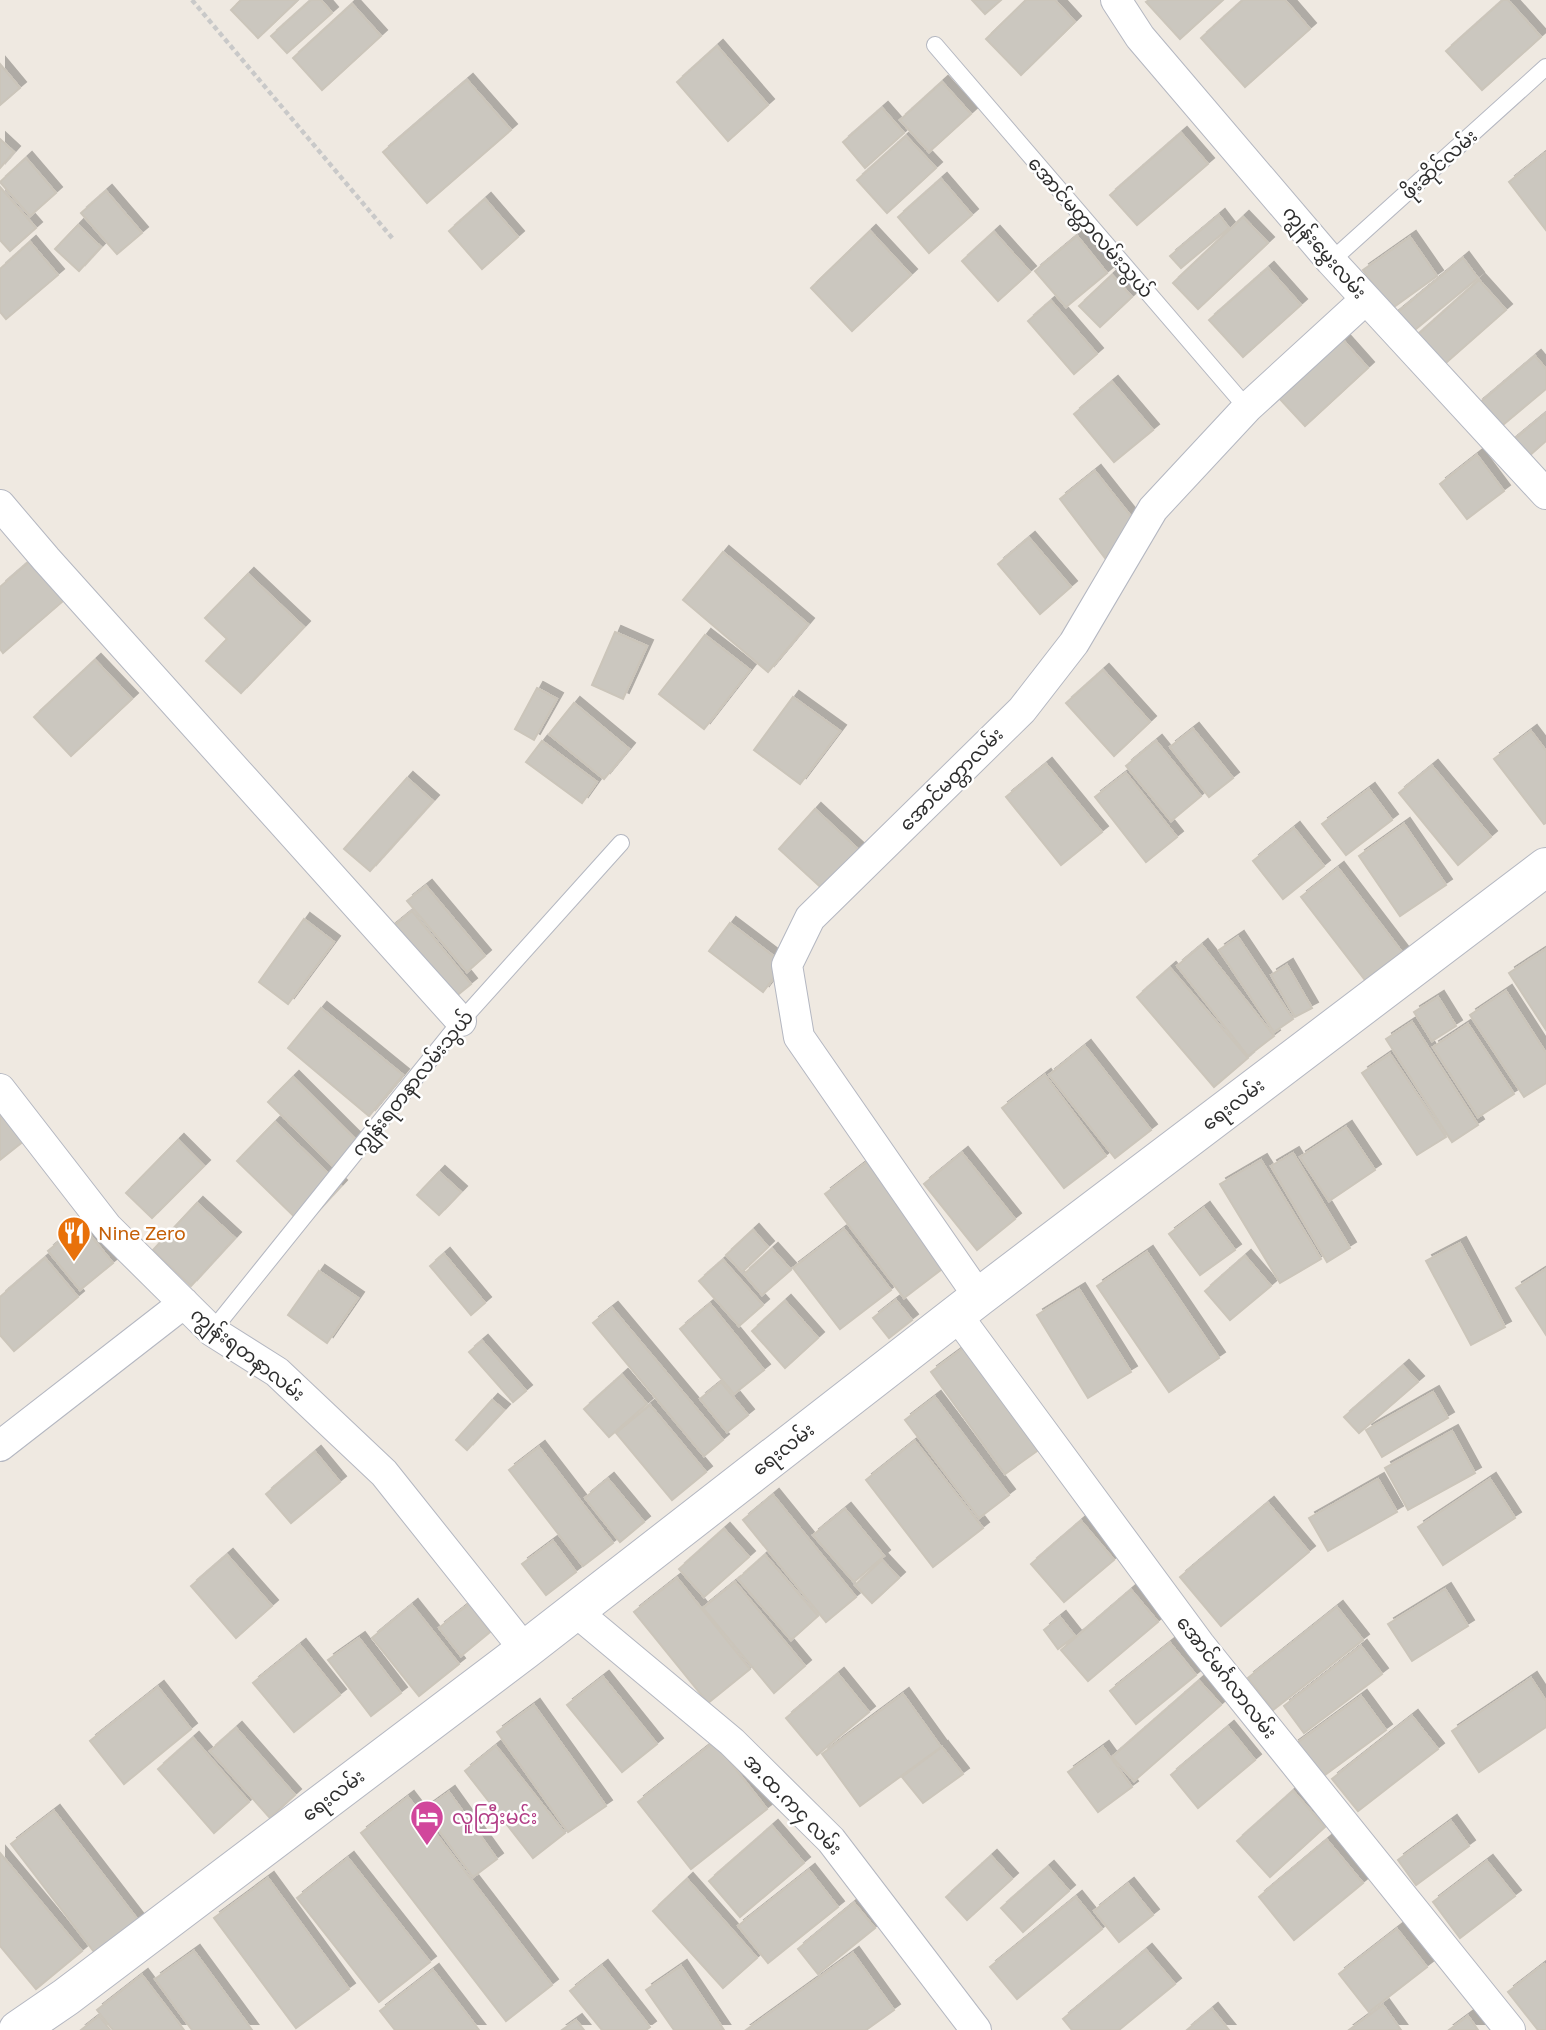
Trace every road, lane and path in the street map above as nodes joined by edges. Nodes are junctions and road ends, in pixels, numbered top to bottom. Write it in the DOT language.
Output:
graph roads {
  1 [pos="192,0"];
  2 [pos="1116,0"];
  3 [pos="935,45"];
  4 [pos="1546,66"];
  5 [pos="393,240"];
  6 [pos="1331,261"];
  7 [pos="1366,299"];
  8 [pos="1247,408"];
  9 [pos="1546,494"];
  10 [pos="0,505"];
  11 [pos="621,843"];
  12 [pos="1546,867"];
  13 [pos="461,1021"];
  14 [pos="0,1089"];
  15 [pos="184,1303"];
  16 [pos="967,1306"];
  17 [pos="212,1331"];
  18 [pos="0,1446"];
  19 [pos="576,1611"];
  20 [pos="525,1650"];
  21 [pos="18,2030"];
  22 [pos="976,2030"];
  23 [pos="1510,2030"];
  1 -- 5 [label="path"];
  2 -- 6 [label="street, ကျွန်းမွှေးလမ်း"];
  3 -- 8 [label="lane, အောင်မတ္တာလမ်းသွယ်"];
  4 -- 6 [label="lane, ဖိုးဆိုင်လမ်း"];
  6 -- 7 [label="street, ကျွန်းမွှေးလမ်း"];
  7 -- 8 [label="street, အောင်မတ္တာလမ်း"];
  7 -- 9 [label="street, ကျွန်းမွှေးလမ်း"];
  8 -- 16 [label="street, အောင်မတ္တာလမ်း"];
  10 -- 13 [label="street"];
  11 -- 13 [label="lane, ကျွန်းရတနာလမ်းသွယ်"];
  12 -- 16 [label="street, ရေးလမ်း"];
  13 -- 17 [label="lane, ကျွန်းရတနာလမ်းသွယ်"];
  14 -- 15 [label="street, ကျွန်းရတနာလမ်း"];
  15 -- 17 [label="street, ကျွန်းရတနာလမ်း"];
  15 -- 18 [label="street"];
  16 -- 19 [label="street, ရေးလမ်း"];
  16 -- 23 [label="street, အောင်မင်္ဂလာလမ်း"];
  17 -- 20 [label="street, ကျွန်းရတနာလမ်း"];
  19 -- 20 [label="street, ရေးလမ်း"];
  19 -- 22 [label="street, အ.ထ.က၄ လမ်း"];
  20 -- 21 [label="street, ရေးလမ်း"];
}
